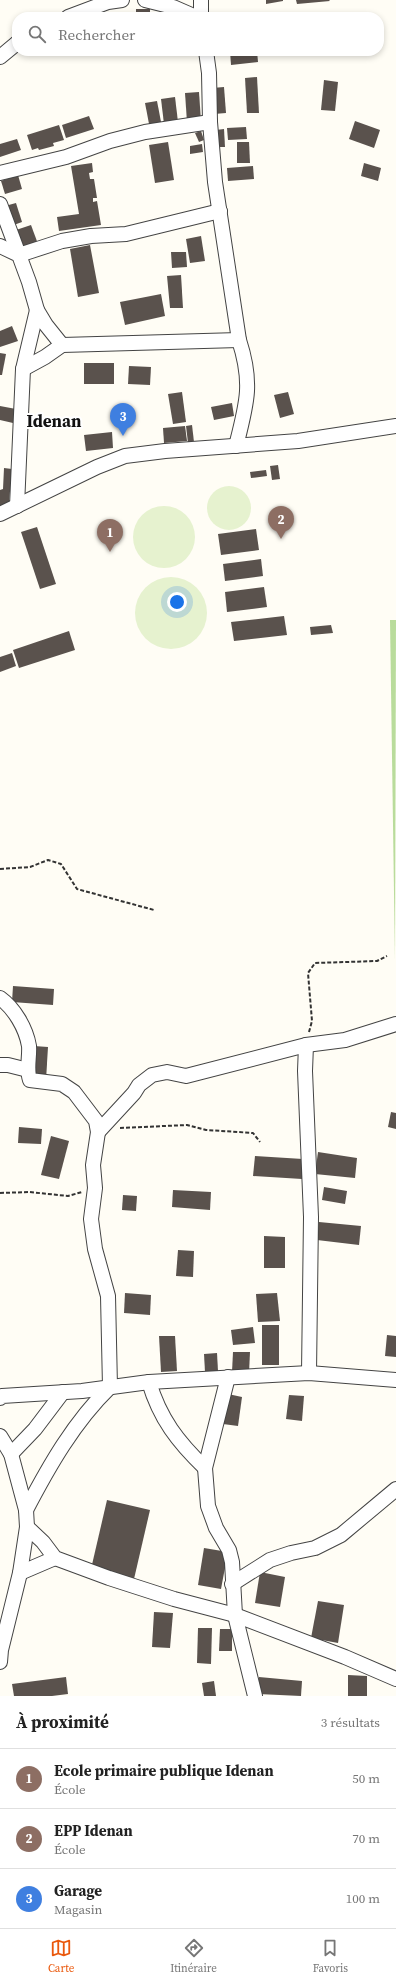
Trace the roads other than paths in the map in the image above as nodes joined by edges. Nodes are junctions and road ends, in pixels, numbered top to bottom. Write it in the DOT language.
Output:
graph roads {
  1 [pos="122,0"];
  2 [pos="145,0"];
  3 [pos="201,0"];
  4 [pos="81,12"];
  5 [pos="186,12"];
  6 [pos="201,12"];
  7 [pos="12,47"];
  8 [pos="207,56"];
  9 [pos="0,57"];
  10 [pos="210,122"];
  11 [pos="0,173"];
  12 [pos="0,204"];
  13 [pos="220,212"];
  14 [pos="0,246"];
  15 [pos="19,255"];
  16 [pos="37,310"];
  17 [pos="239,340"];
  18 [pos="62,344"];
  19 [pos="23,369"];
  20 [pos="396,426"];
  21 [pos="236,446"];
  22 [pos="17,506"];
  23 [pos="0,514"];
  24 [pos="0,998"];
  25 [pos="396,1024"];
  26 [pos="306,1045"];
  27 [pos="0,1066"];
  28 [pos="28,1070"];
  29 [pos="102,1127"];
  30 [pos="309,1373"];
  31 [pos="228,1377"];
  32 [pos="396,1380"];
  33 [pos="149,1382"];
  34 [pos="110,1387"];
  35 [pos="63,1392"];
  36 [pos="0,1398"];
  37 [pos="0,1436"];
  38 [pos="11,1454"];
  39 [pos="206,1468"];
  40 [pos="396,1489"];
  41 [pos="26,1510"];
  42 [pos="27,1527"];
  43 [pos="56,1558"];
  44 [pos="20,1573"];
  45 [pos="232,1584"];
  46 [pos="235,1615"];
  47 [pos="0,1662"];
  48 [pos="396,1679"];
  49 [pos="255,1696"];
  1 -- 4 [label="street"];
  2 -- 5 [label="street"];
  3 -- 6 [label="street"];
  7 -- 9 [label="street"];
  8 -- 10 [label="street"];
  10 -- 11 [label="street"];
  10 -- 13 [label="street"];
  12 -- 15 [label="street"];
  13 -- 15 [label="street"];
  13 -- 17 [label="street"];
  14 -- 15 [label="street"];
  15 -- 16 [label="street"];
  16 -- 18 [label="street"];
  16 -- 19 [label="street"];
  17 -- 18 [label="street"];
  17 -- 21 [label="street"];
  18 -- 19 [label="street"];
  19 -- 22 [label="street"];
  20 -- 21 [label="street"];
  21 -- 22 [label="street"];
  22 -- 23 [label="street"];
  24 -- 28 [label="street"];
  25 -- 26 [label="street"];
  26 -- 29 [label="street"];
  26 -- 30 [label="street"];
  27 -- 28 [label="street"];
  28 -- 29 [label="street"];
  29 -- 34 [label="street"];
  30 -- 31 [label="street"];
  30 -- 32 [label="street"];
  31 -- 33 [label="street"];
  31 -- 39 [label="street"];
  33 -- 34 [label="street"];
  33 -- 39 [label="street"];
  34 -- 35 [label="street"];
  34 -- 41 [label="street"];
  35 -- 36 [label="street"];
  35 -- 38 [label="street"];
  37 -- 38 [label="street"];
  38 -- 41 [label="street"];
  39 -- 45 [label="street"];
  40 -- 45 [label="street"];
  41 -- 42 [label="street"];
  42 -- 43 [label="street"];
  42 -- 44 [label="street"];
  43 -- 44 [label="street"];
  43 -- 46 [label="street"];
  44 -- 47 [label="street"];
  45 -- 46 [label="street"];
  46 -- 48 [label="street"];
  46 -- 49 [label="street"];
}
